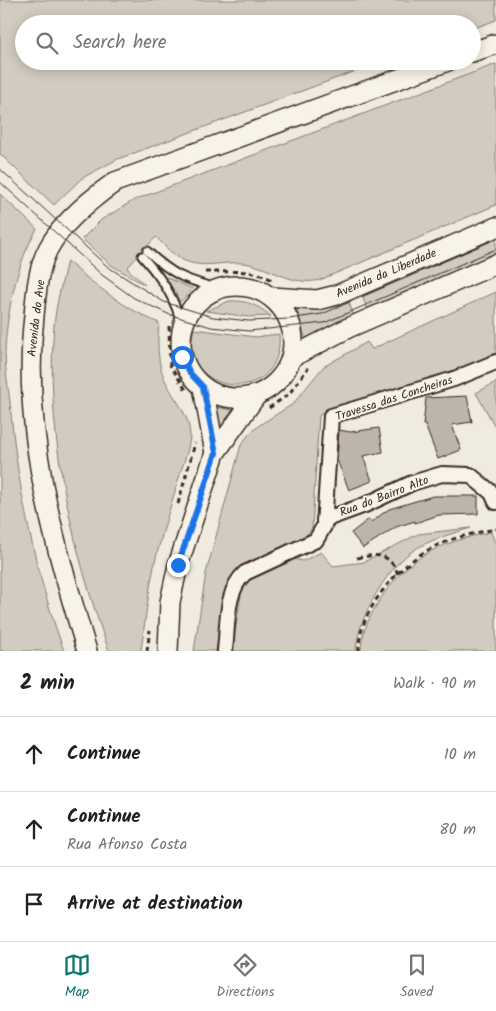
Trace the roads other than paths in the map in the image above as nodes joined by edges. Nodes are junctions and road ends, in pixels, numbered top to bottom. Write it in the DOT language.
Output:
graph roads {
  1 [pos="496,44"];
  2 [pos="481,49"];
  3 [pos="423,70"];
  4 [pos="496,226"];
  5 [pos="496,264"];
  6 [pos="219,289"];
  7 [pos="275,290"];
  8 [pos="176,325"];
  9 [pos="292,357"];
  10 [pos="496,362"];
  11 [pos="197,392"];
  12 [pos="256,396"];
  13 [pos="216,453"];
  14 [pos="496,502"];
  15 [pos="324,520"];
  16 [pos="166,646"];
  17 [pos="87,651"];
  18 [pos="225,651"];
  1 -- 2 [label="street"];
  3 -- 17 [label="street, Avenida do Ave"];
  4 -- 7 [label="street, Avenida da Liberdade"];
  5 -- 9 [label="street"];
  6 -- 7 [label="street"];
  6 -- 8 [label="street"];
  6 -- 8 [label="lane"];
  7 -- 9 [label="street"];
  8 -- 11 [label="street"];
  9 -- 12 [label="street"];
  10 -- 15 [label="street, Travessa das Concheiras"];
  11 -- 12 [label="street"];
  11 -- 13 [label="street"];
  12 -- 13 [label="street"];
  13 -- 16 [label="street"];
  14 -- 15 [label="street, Rua do Bairro Alto"];
  15 -- 18 [label="street, Rua do Bairro Alto"];
}
